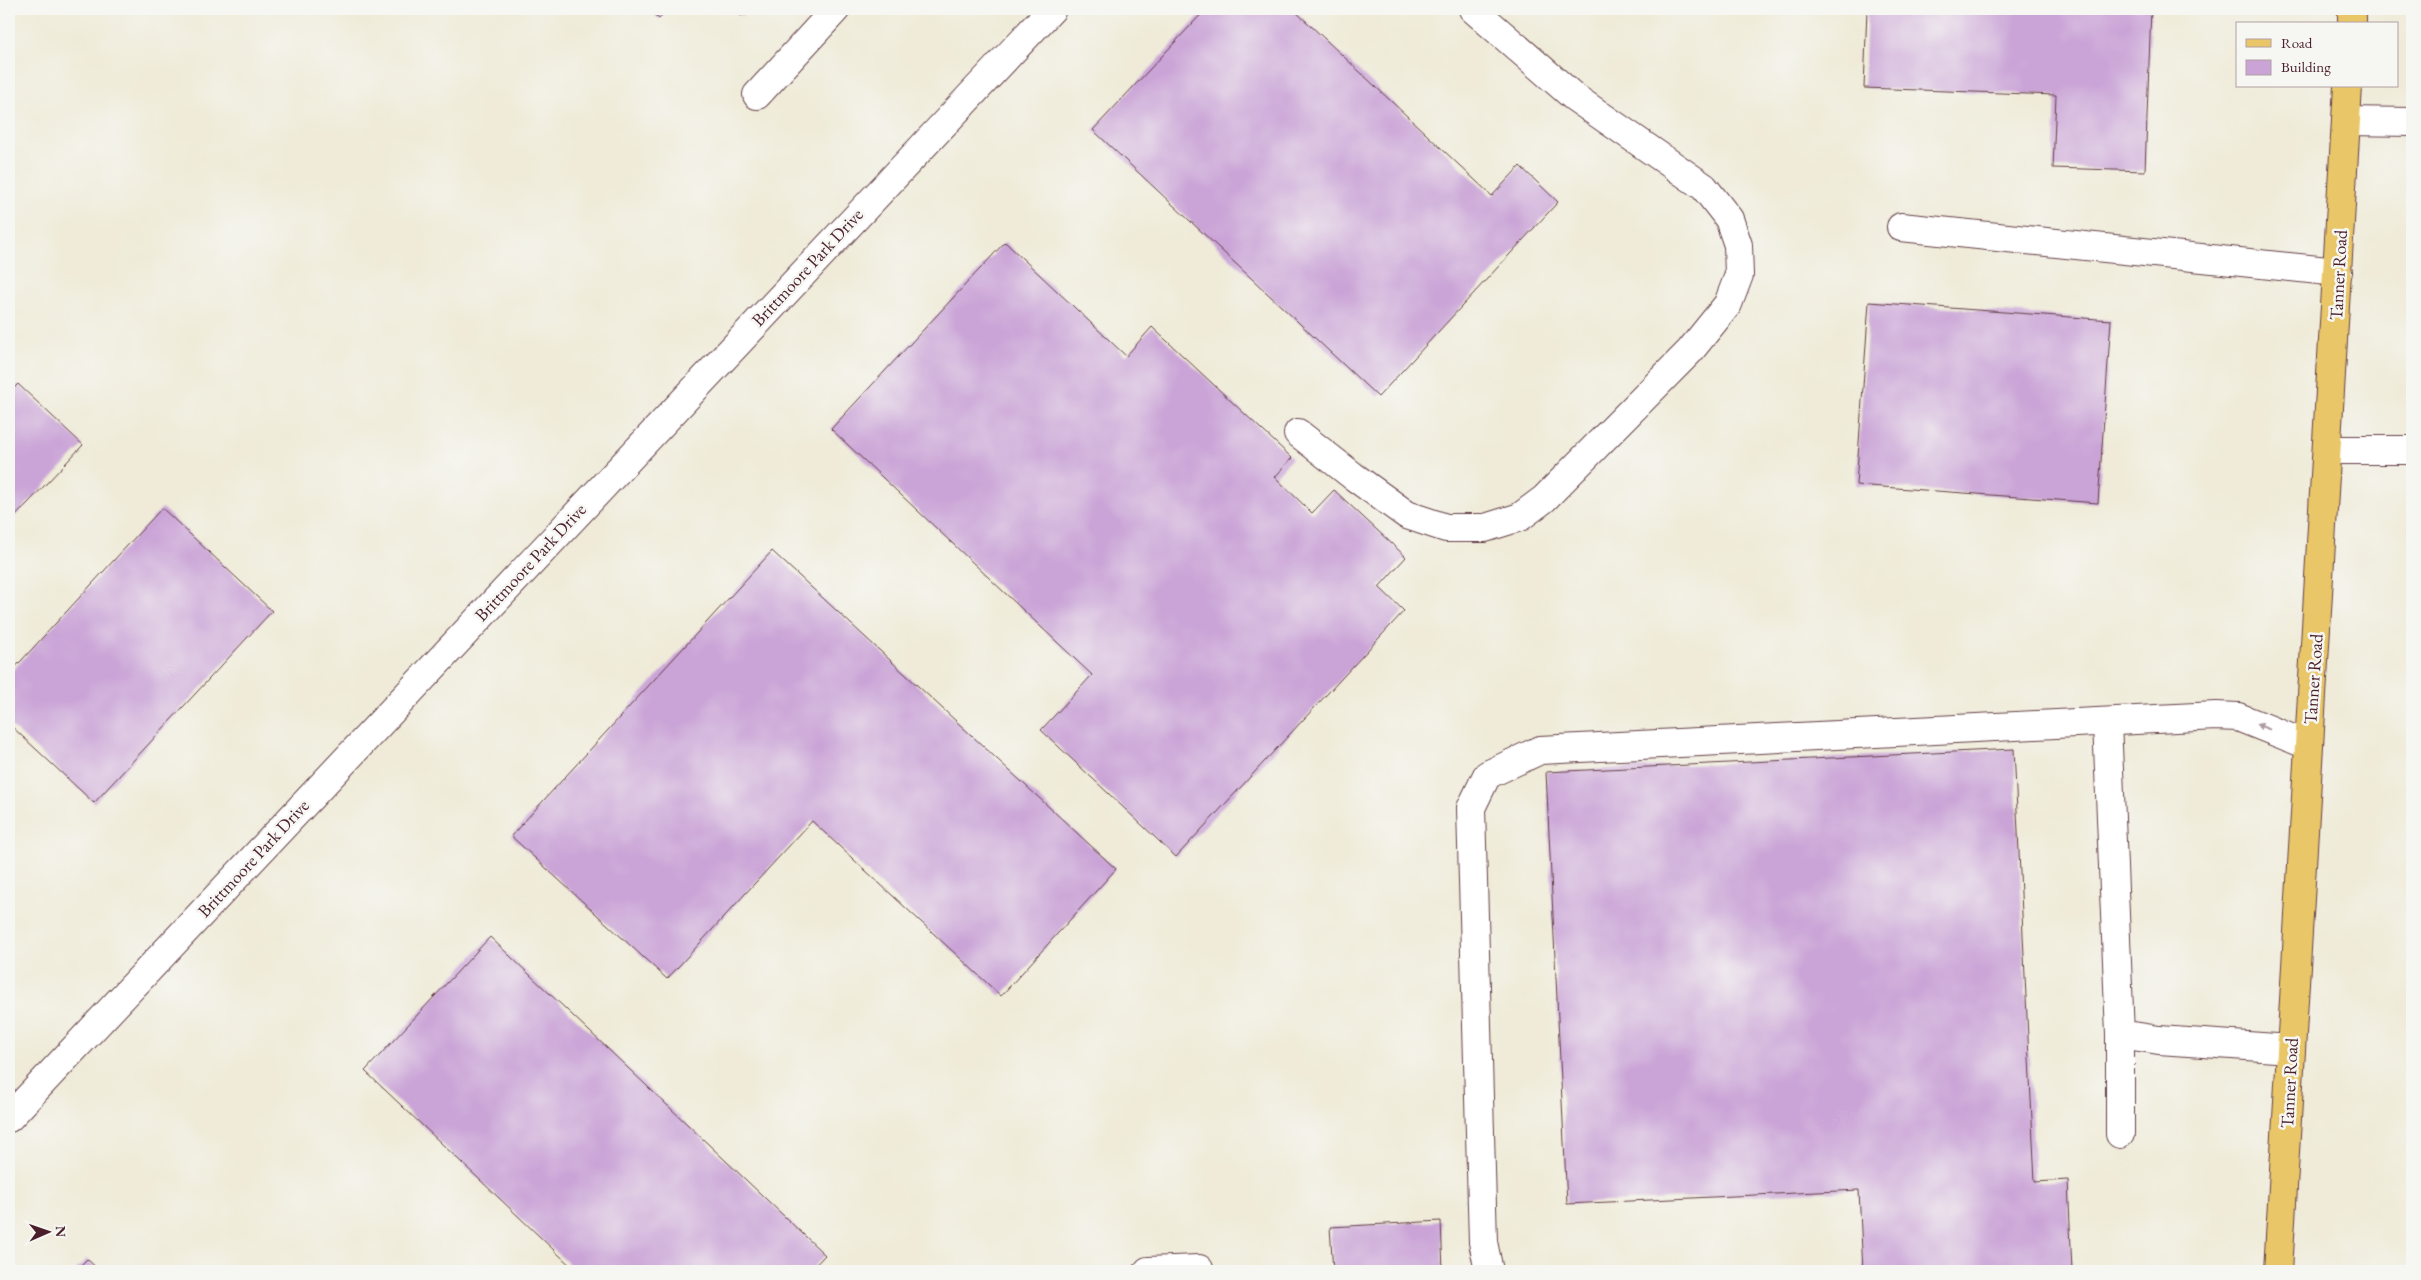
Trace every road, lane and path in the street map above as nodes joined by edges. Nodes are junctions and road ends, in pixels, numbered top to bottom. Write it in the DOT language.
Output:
graph roads {
  1 [pos="836,9"];
  2 [pos="1052,9"];
  3 [pos="1473,9"];
  4 [pos="2352,9"];
  5 [pos="2352,22"];
  6 [pos="2348,88"];
  7 [pos="757,95"];
  8 [pos="2346,121"];
  9 [pos="2412,122"];
  10 [pos="1900,227"];
  11 [pos="2338,272"];
  12 [pos="1298,433"];
  13 [pos="2327,450"];
  14 [pos="2412,450"];
  15 [pos="2107,722"];
  16 [pos="2308,744"];
  17 [pos="2120,1034"];
  18 [pos="2291,1049"];
  19 [pos="9,1118"];
  20 [pos="2120,1134"];
  21 [pos="1148,1271"];
  22 [pos="1199,1271"];
  23 [pos="1489,1271"];
  24 [pos="2278,1271"];
  1 -- 7 [label="street"];
  2 -- 19 [label="street, Brittmoore Park Drive"];
  3 -- 12 [label="street"];
  4 -- 5 [label="main road"];
  6 -- 8 [label="main road, Tanner Road"];
  8 -- 9 [label="street"];
  8 -- 11 [label="main road, Tanner Road"];
  10 -- 11 [label="street"];
  11 -- 13 [label="main road, Tanner Road"];
  13 -- 14 [label="street"];
  13 -- 16 [label="main road, Tanner Road"];
  16 -- 15 [label="street, one-way"];
  15 -- 17 [label="street"];
  15 -- 23 [label="street"];
  16 -- 18 [label="main road, Tanner Road"];
  17 -- 18 [label="street"];
  17 -- 20 [label="street"];
  18 -- 24 [label="main road, Tanner Road"];
  21 -- 22 [label="street"];
}
